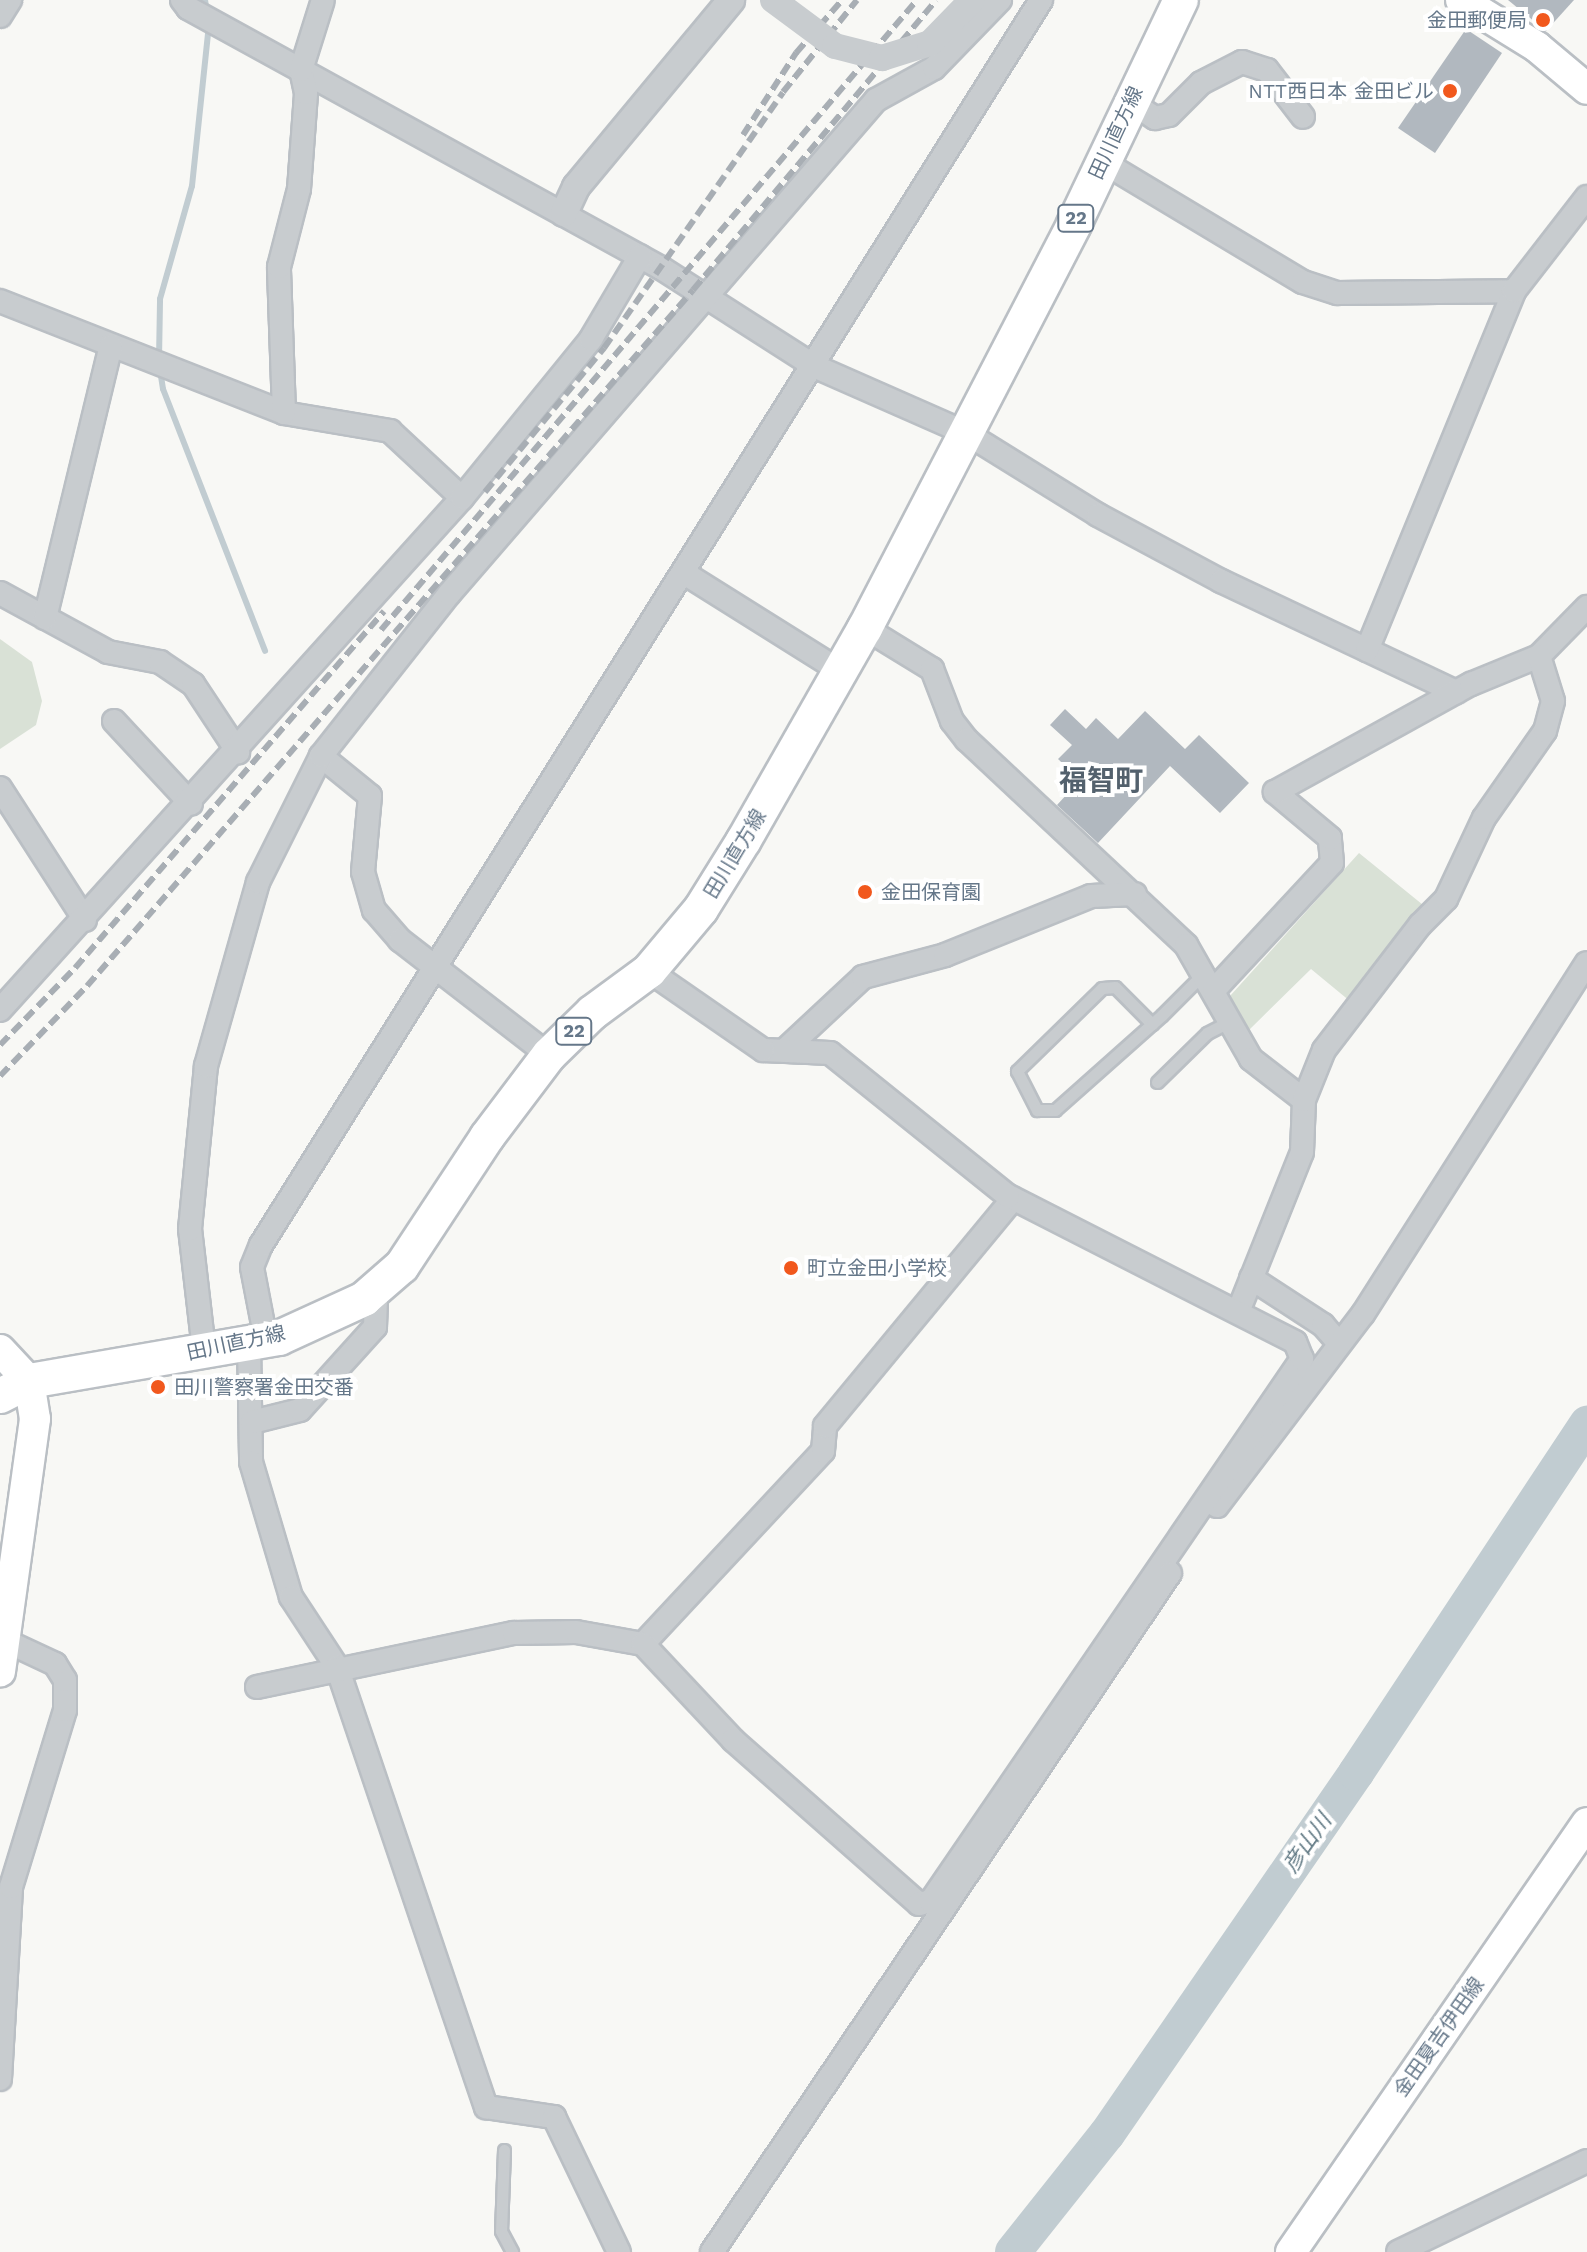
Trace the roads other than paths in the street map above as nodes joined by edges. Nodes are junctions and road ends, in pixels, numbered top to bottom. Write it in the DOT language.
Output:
graph roads {
  1 [pos="10,0"];
  2 [pos="182,0"];
  3 [pos="323,0"];
  4 [pos="731,0"];
  5 [pos="773,0"];
  6 [pos="972,0"];
  7 [pos="1000,0"];
  8 [pos="1041,0"];
  9 [pos="1181,0"];
  10 [pos="1461,0"];
  11 [pos="0,16"];
  12 [pos="301,70"];
  13 [pos="1587,89"];
  14 [pos="1131,102"];
  15 [pos="1303,117"];
  16 [pos="1103,162"];
  17 [pos="1587,197"];
  18 [pos="564,213"];
  19 [pos="640,256"];
  20 [pos="1514,291"];
  21 [pos="707,299"];
  22 [pos="0,301"];
  23 [pos="111,346"];
  24 [pos="814,366"];
  25 [pos="284,413"];
  26 [pos="966,433"];
  27 [pos="462,498"];
  28 [pos="684,573"];
  29 [pos="0,593"];
  30 [pos="1585,613"];
  31 [pos="45,618"];
  32 [pos="865,628"];
  33 [pos="1367,650"];
  34 [pos="1539,656"];
  35 [pos="840,671"];
  36 [pos="1456,692"];
  37 [pos="114,721"];
  38 [pos="238,752"];
  39 [pos="321,756"];
  40 [pos="0,788"];
  41 [pos="191,804"];
  42 [pos="1135,894"];
  43 [pos="85,920"];
  44 [pos="1587,963"];
  45 [pos="437,966"];
  46 [pos="649,971"];
  47 [pos="1209,982"];
  48 [pos="0,1010"];
  49 [pos="1227,1023"];
  50 [pos="1152,1024"];
  51 [pos="788,1047"];
  52 [pos="549,1055"];
  53 [pos="1157,1082"];
  54 [pos="1304,1100"];
  55 [pos="1013,1199"];
  56 [pos="1251,1278"];
  57 [pos="376,1289"];
  58 [pos="1238,1312"];
  59 [pos="258,1341"];
  60 [pos="1338,1342"];
  61 [pos="0,1350"];
  62 [pos="204,1350"];
  63 [pos="15,1388"];
  64 [pos="252,1422"];
  65 [pos="6,1641"];
  66 [pos="643,1644"];
  67 [pos="337,1667"];
  68 [pos="0,1672"];
  69 [pos="257,1687"];
  70 [pos="1051,1739"];
  71 [pos="1587,1823"];
  72 [pos="0,2079"];
  73 [pos="504,2150"];
  74 [pos="1587,2161"];
  75 [pos="512,2252"];
  76 [pos="619,2252"];
  77 [pos="712,2252"];
  78 [pos="1291,2252"];
  79 [pos="1398,2252"];
  1 -- 11 [label="street"];
  2 -- 12 [label="street"];
  3 -- 12 [label="street"];
  4 -- 18 [label="street"];
  5 -- 6 [label="street, bridge"];
  7 -- 21 [label="street"];
  8 -- 24 [label="street"];
  9 -- 14 [label="main road, 田川直方線 / 22"];
  10 -- 13 [label="main road"];
  12 -- 18 [label="street"];
  12 -- 25 [label="street"];
  14 -- 15 [label="street"];
  14 -- 16 [label="main road, 田川直方線 / 22"];
  16 -- 20 [label="street"];
  16 -- 26 [label="main road, 田川直方線 / 22"];
  17 -- 20 [label="street"];
  18 -- 19 [label="street"];
  19 -- 21 [label="street"];
  19 -- 27 [label="street"];
  20 -- 33 [label="street"];
  21 -- 24 [label="street"];
  21 -- 39 [label="street"];
  22 -- 23 [label="street"];
  23 -- 25 [label="street"];
  23 -- 31 [label="street"];
  24 -- 26 [label="street"];
  24 -- 28 [label="street"];
  25 -- 27 [label="street"];
  26 -- 32 [label="main road, 田川直方線 / 22"];
  26 -- 33 [label="street"];
  27 -- 38 [label="street"];
  28 -- 35 [label="street"];
  28 -- 45 [label="street"];
  29 -- 31 [label="street"];
  30 -- 34 [label="street"];
  31 -- 38 [label="street"];
  32 -- 35 [label="main road, 田川直方線 / 22"];
  32 -- 42 [label="street"];
  33 -- 36 [label="street"];
  34 -- 36 [label="street"];
  34 -- 54 [label="street"];
  35 -- 46 [label="main road, 田川直方線 / 22"];
  36 -- 47 [label="street"];
  37 -- 41 [label="street"];
  38 -- 41 [label="street"];
  39 -- 45 [label="street"];
  39 -- 62 [label="street"];
  40 -- 43 [label="street"];
  41 -- 43 [label="street"];
  42 -- 47 [label="street"];
  42 -- 51 [label="street"];
  43 -- 48 [label="street"];
  44 -- 60 [label="street"];
  45 -- 52 [label="street"];
  45 -- 59 [label="street"];
  46 -- 51 [label="street"];
  46 -- 52 [label="main road, 田川直方線 / 22"];
  47 -- 49 [label="street"];
  47 -- 50 [label="lane"];
  49 -- 53 [label="lane"];
  49 -- 54 [label="street"];
  50 -- 50 [label="lane"];
  51 -- 55 [label="street"];
  52 -- 57 [label="main road, 田川直方線 / 22"];
  54 -- 56 [label="street"];
  55 -- 58 [label="street"];
  55 -- 66 [label="street"];
  56 -- 58 [label="street"];
  56 -- 60 [label="street"];
  57 -- 59 [label="main road, 田川直方線 / 22"];
  57 -- 64 [label="street"];
  58 -- 70 [label="street"];
  59 -- 62 [label="main road, 田川直方線 / 22"];
  59 -- 64 [label="street"];
  60 -- 70 [label="street"];
  61 -- 63 [label="main road"];
  62 -- 63 [label="main road, 田川直方線 / 22"];
  63 -- 65 [label="main road"];
  64 -- 67 [label="street"];
  65 -- 68 [label="main road"];
  65 -- 72 [label="street"];
  66 -- 67 [label="street"];
  66 -- 70 [label="street"];
  67 -- 69 [label="street"];
  67 -- 76 [label="street"];
  70 -- 77 [label="street"];
  71 -- 78 [label="main road, 金田夏吉伊田線"];
  73 -- 75 [label="lane"];
  74 -- 79 [label="street"];
}
